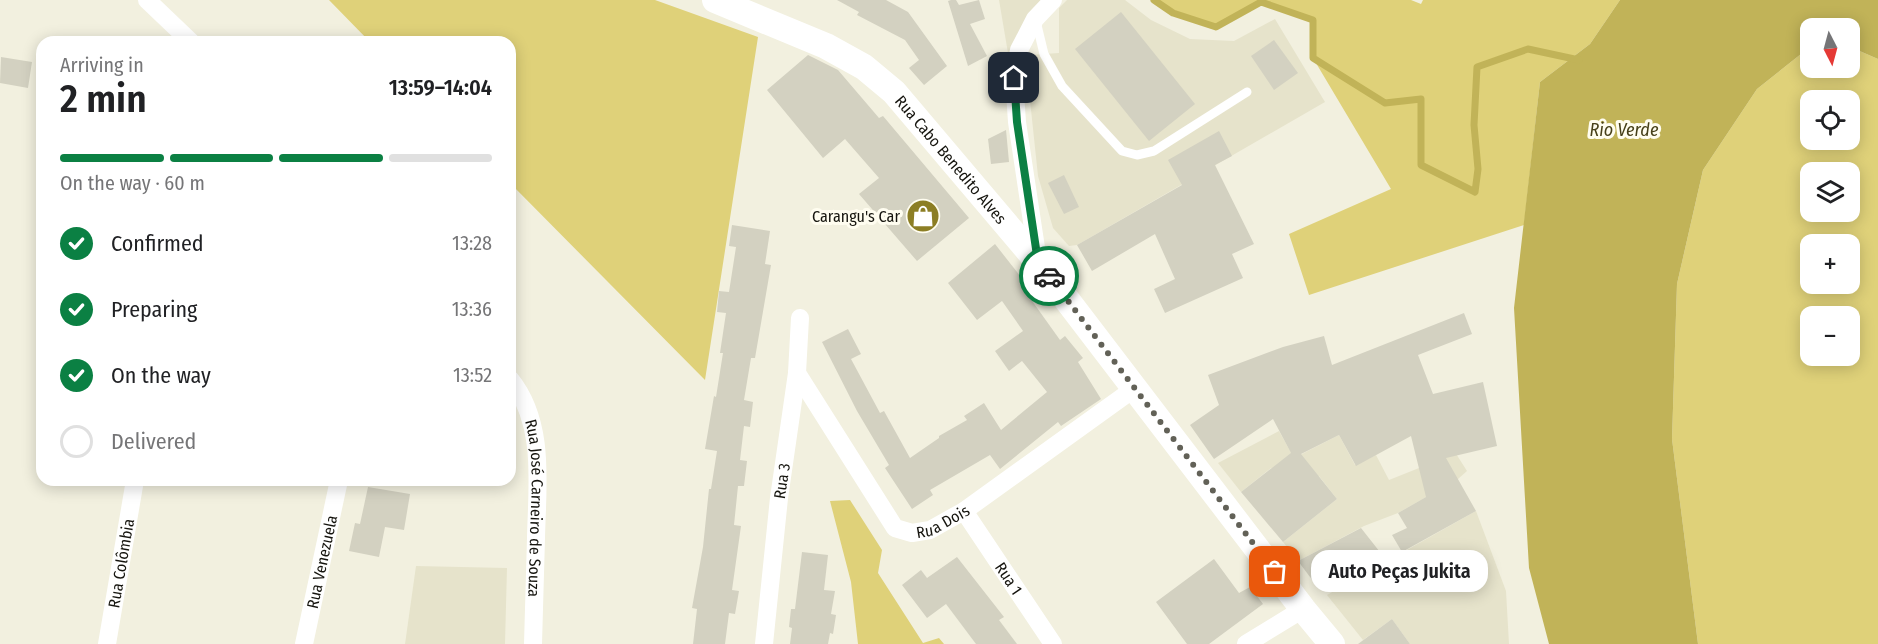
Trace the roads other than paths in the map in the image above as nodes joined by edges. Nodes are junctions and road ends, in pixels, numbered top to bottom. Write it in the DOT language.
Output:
graph roads {
  1 [pos="147,0"];
  2 [pos="715,0"];
  3 [pos="1053,0"];
  4 [pos="1035,19"];
  5 [pos="185,36"];
  6 [pos="1247,92"];
  7 [pos="1038,262"];
  8 [pos="800,318"];
  9 [pos="797,373"];
  10 [pos="516,387"];
  11 [pos="1135,388"];
  12 [pos="134,486"];
  13 [pos="338,486"];
  14 [pos="964,512"];
  15 [pos="1302,609"];
  16 [pos="107,644"];
  17 [pos="304,644"];
  18 [pos="533,644"];
  19 [pos="764,644"];
  20 [pos="1053,644"];
  21 [pos="1246,644"];
  22 [pos="1332,644"];
  1 -- 5 [label="street"];
  2 -- 7 [label="main road, Rua Cabo Benedito Alves"];
  3 -- 4 [label="street"];
  4 -- 6 [label="lane"];
  4 -- 7 [label="street"];
  7 -- 11 [label="main road, Rua Cabo Benedito Alves"];
  8 -- 9 [label="street, Rua 3"];
  9 -- 14 [label="street, Rua Dois"];
  9 -- 19 [label="street, Rua 3"];
  10 -- 18 [label="street, Rua José Carneiro de Souza"];
  11 -- 14 [label="street, Rua Dois"];
  11 -- 15 [label="main road, Rua Cabo Benedito Alves"];
  12 -- 16 [label="street, Rua Colômbia"];
  13 -- 17 [label="street, Rua Venezuela"];
  14 -- 20 [label="street, Rua 1"];
  15 -- 21 [label="street"];
  15 -- 22 [label="main road, Rua Cabo Benedito Alves"];
}
